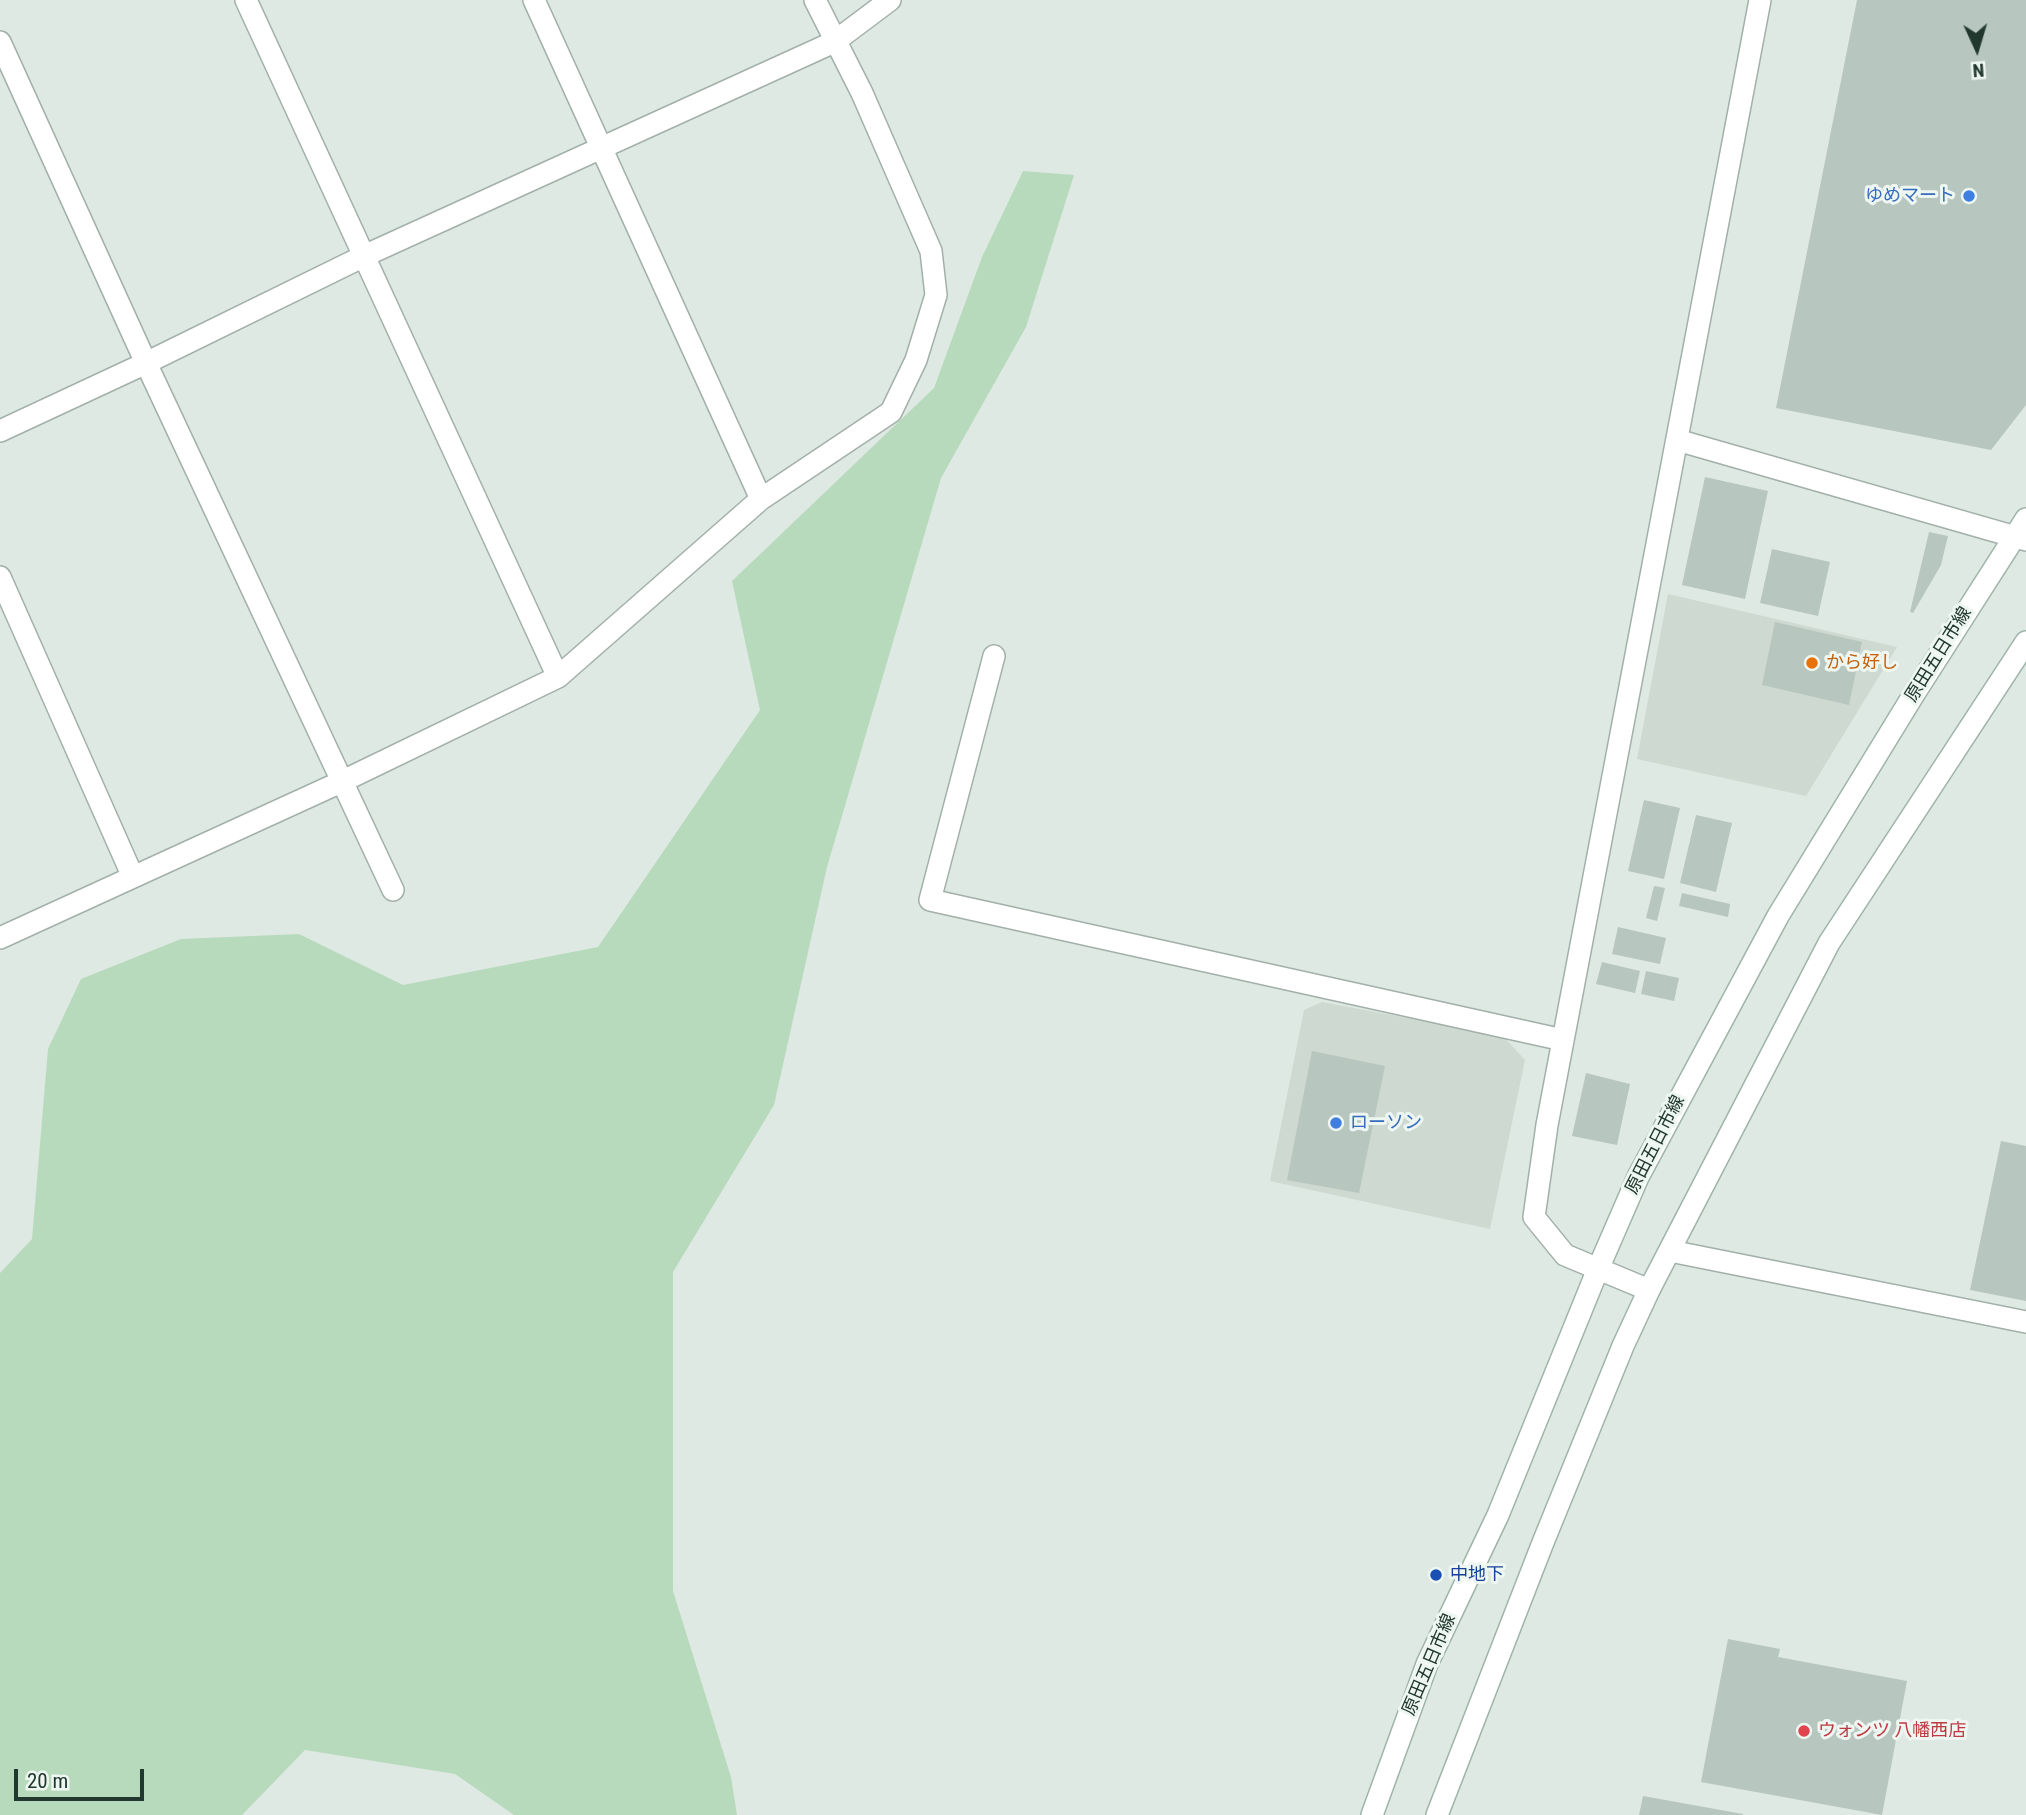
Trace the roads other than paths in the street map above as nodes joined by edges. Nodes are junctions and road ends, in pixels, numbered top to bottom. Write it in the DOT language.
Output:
graph roads {
  1 [pos="246,0"];
  2 [pos="534,0"];
  3 [pos="814,0"];
  4 [pos="890,0"];
  5 [pos="1760,0"];
  6 [pos="0,42"];
  7 [pos="834,42"];
  8 [pos="601,149"];
  9 [pos="365,256"];
  10 [pos="146,363"];
  11 [pos="0,431"];
  12 [pos="1677,440"];
  13 [pos="761,499"];
  14 [pos="2026,519"];
  15 [pos="2020,539"];
  16 [pos="0,577"];
  17 [pos="2026,642"];
  18 [pos="994,656"];
  19 [pos="558,677"];
  20 [pos="342,781"];
  21 [pos="133,877"];
  22 [pos="393,890"];
  23 [pos="0,938"];
  24 [pos="1563,1040"];
  25 [pos="1670,1251"];
  26 [pos="1598,1269"];
  27 [pos="1649,1290"];
  28 [pos="2026,1322"];
  29 [pos="1373,1815"];
  30 [pos="1437,1815"];
  1 -- 9 [label="street"];
  2 -- 8 [label="street"];
  3 -- 7 [label="street"];
  4 -- 7 [label="street"];
  5 -- 12 [label="street"];
  6 -- 10 [label="street"];
  7 -- 8 [label="street"];
  7 -- 13 [label="street"];
  8 -- 9 [label="street"];
  8 -- 13 [label="street"];
  9 -- 10 [label="street"];
  9 -- 19 [label="street"];
  10 -- 11 [label="street"];
  10 -- 20 [label="street"];
  12 -- 15 [label="street"];
  12 -- 24 [label="street"];
  13 -- 19 [label="street"];
  14 -- 15 [label="street, 原田五日市線"];
  15 -- 26 [label="street, 原田五日市線"];
  16 -- 21 [label="street"];
  17 -- 25 [label="street"];
  18 -- 24 [label="street"];
  19 -- 20 [label="street"];
  20 -- 21 [label="street"];
  20 -- 22 [label="street"];
  21 -- 23 [label="street"];
  24 -- 26 [label="street"];
  25 -- 27 [label="street"];
  25 -- 28 [label="street"];
  26 -- 27 [label="street"];
  26 -- 29 [label="street, 原田五日市線"];
  27 -- 30 [label="street"];
}
